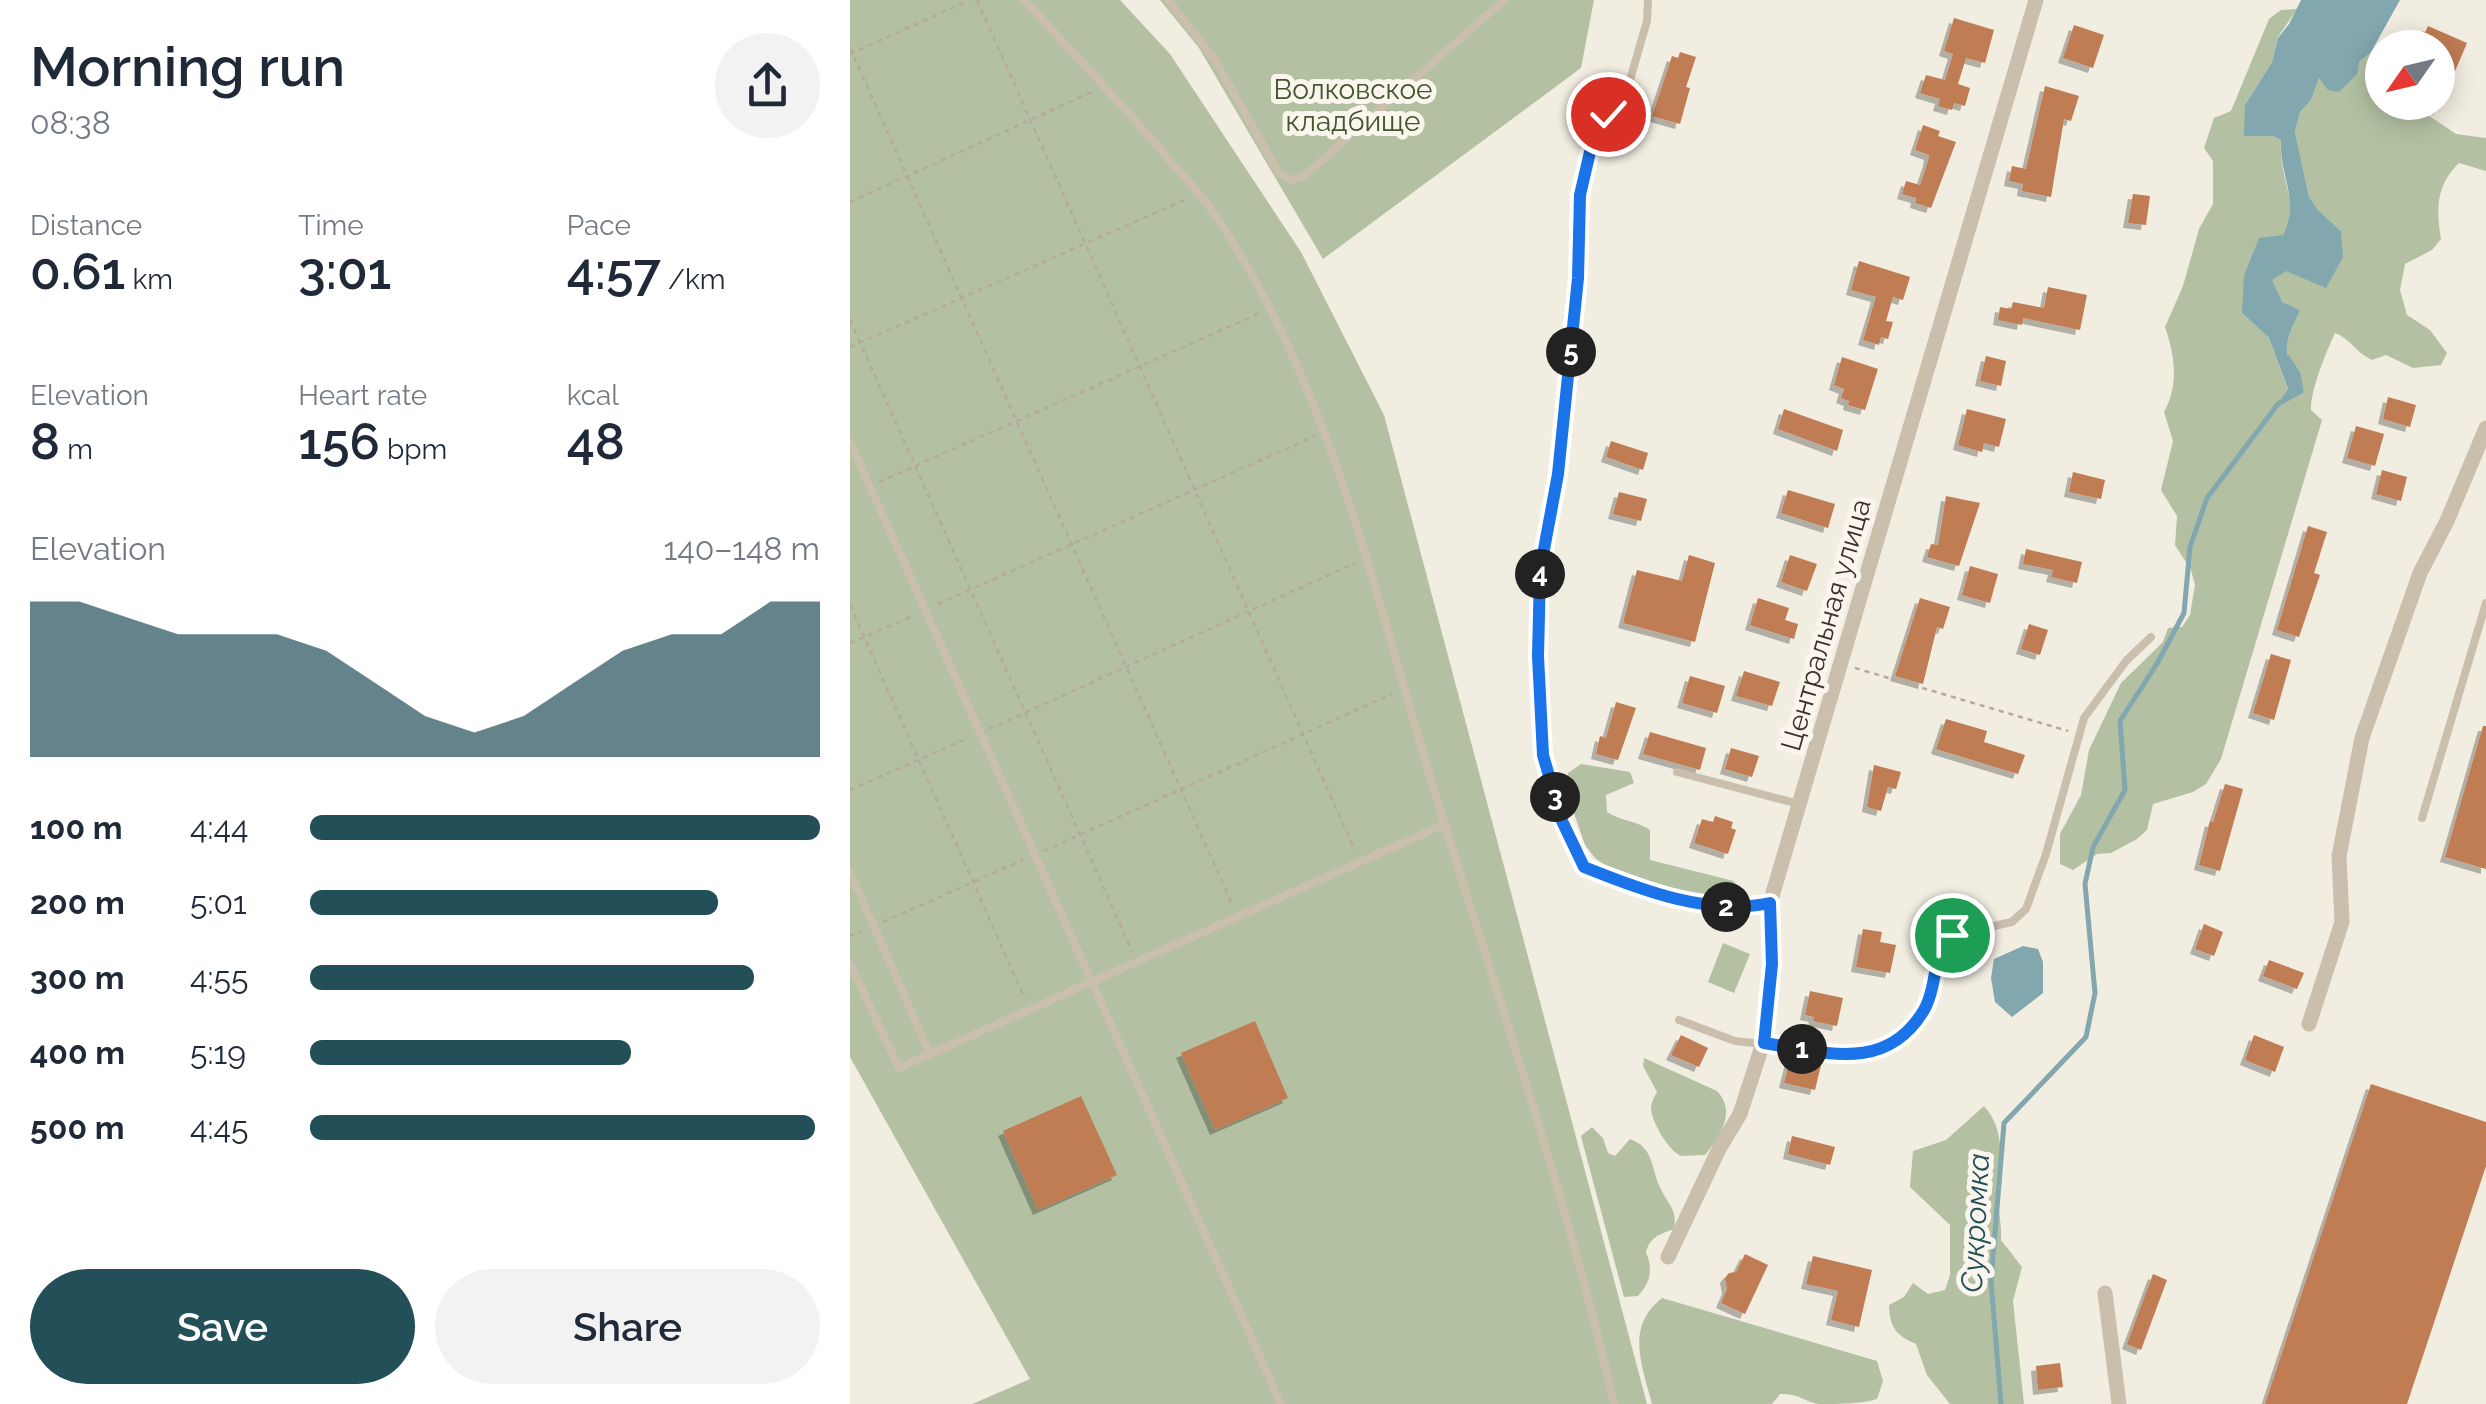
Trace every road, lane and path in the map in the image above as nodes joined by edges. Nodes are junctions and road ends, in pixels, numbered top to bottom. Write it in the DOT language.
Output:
graph roads {
  1 [pos="970,0"];
  2 [pos="977,0"];
  3 [pos="1024,0"];
  4 [pos="1168,0"];
  5 [pos="1504,0"];
  6 [pos="1648,0"];
  7 [pos="2036,0"];
  8 [pos="851,52"];
  9 [pos="1104,86"];
  10 [pos="1030,121"];
  11 [pos="907,176"];
  12 [pos="1198,194"];
  13 [pos="850,202"];
  14 [pos="1084,244"];
  15 [pos="962,298"];
  16 [pos="1270,308"];
  17 [pos="850,320"];
  18 [pos="860,343"];
  19 [pos="850,348"];
  20 [pos="1139,367"];
  21 [pos="1017,422"];
  22 [pos="2486,428"];
  23 [pos="1324,432"];
  24 [pos="850,442"];
  25 [pos="916,466"];
  26 [pos="870,486"];
  27 [pos="1194,490"];
  28 [pos="1072,545"];
  29 [pos="1366,558"];
  30 [pos="970,590"];
  31 [pos="2486,603"];
  32 [pos="850,605"];
  33 [pos="926,610"];
  34 [pos="1248,612"];
  35 [pos="864,637"];
  36 [pos="2151,637"];
  37 [pos="850,643"];
  38 [pos="1840,664"];
  39 [pos="1126,667"];
  40 [pos="1404,689"];
  41 [pos="1024,713"];
  42 [pos="980,732"];
  43 [pos="2079,734"];
  44 [pos="1303,735"];
  45 [pos="920,759"];
  46 [pos="1677,772"];
  47 [pos="850,790"];
  48 [pos="1181,790"];
  49 [pos="1799,804"];
  50 [pos="2422,818"];
  51 [pos="1445,824"];
  52 [pos="1080,835"];
  53 [pos="1036,854"];
  54 [pos="1360,862"];
  55 [pos="850,872"];
  56 [pos="974,882"];
  57 [pos="1770,903"];
  58 [pos="1238,916"];
  59 [pos="874,926"];
  60 [pos="850,936"];
  61 [pos="1137,962"];
  62 [pos="850,964"];
  63 [pos="1091,982"];
  64 [pos="1030,1009"];
  65 [pos="1678,1020"];
  66 [pos="2309,1024"];
  67 [pos="1764,1043"];
  68 [pos="930,1054"];
  69 [pos="1668,1257"];
  70 [pos="2105,1293"];
  71 [pos="1281,1404"];
  72 [pos="1614,1404"];
  73 [pos="2119,1404"];
  1 -- 8 [label="path"];
  2 -- 10 [label="path"];
  3 -- 9 [label="lane"];
  4 -- 5 [label="lane"];
  6 -- 57 [label="lane"];
  7 -- 38 [label="street, Центральная улица"];
  8 -- 11 [label="path"];
  9 -- 10 [label="path"];
  9 -- 12 [label="lane"];
  10 -- 11 [label="path"];
  10 -- 14 [label="path"];
  11 -- 13 [label="path"];
  11 -- 15 [label="path"];
  12 -- 14 [label="path"];
  12 -- 16 [label="lane"];
  14 -- 15 [label="path"];
  14 -- 20 [label="path"];
  15 -- 18 [label="path"];
  15 -- 21 [label="path"];
  16 -- 20 [label="path"];
  16 -- 23 [label="lane"];
  17 -- 18 [label="path"];
  18 -- 19 [label="path"];
  18 -- 25 [label="path"];
  20 -- 21 [label="path"];
  20 -- 27 [label="path"];
  21 -- 25 [label="path"];
  21 -- 28 [label="path"];
  22 -- 66 [label="street"];
  23 -- 27 [label="path"];
  23 -- 29 [label="lane"];
  24 -- 26 [label="lane"];
  25 -- 26 [label="path"];
  25 -- 30 [label="path"];
  26 -- 33 [label="lane"];
  27 -- 28 [label="path"];
  27 -- 34 [label="path"];
  28 -- 30 [label="path"];
  28 -- 39 [label="path"];
  29 -- 34 [label="path"];
  29 -- 40 [label="lane"];
  30 -- 33 [label="path"];
  30 -- 41 [label="path"];
  31 -- 50 [label="lane"];
  32 -- 35 [label="path"];
  33 -- 35 [label="path"];
  33 -- 42 [label="lane"];
  34 -- 39 [label="path"];
  34 -- 44 [label="path"];
  35 -- 37 [label="path"];
  35 -- 45 [label="path"];
  36 -- 43 [label="lane"];
  38 -- 43 [label="path"];
  38 -- 49 [label="street, Центральная улица"];
  39 -- 41 [label="path"];
  39 -- 48 [label="path"];
  40 -- 44 [label="path"];
  40 -- 51 [label="lane"];
  41 -- 42 [label="path"];
  41 -- 52 [label="path"];
  42 -- 45 [label="path"];
  42 -- 53 [label="lane"];
  43 -- 67 [label="lane"];
  44 -- 48 [label="path"];
  44 -- 54 [label="path"];
  45 -- 47 [label="path"];
  45 -- 56 [label="path"];
  46 -- 49 [label="lane"];
  48 -- 52 [label="path"];
  48 -- 58 [label="path"];
  49 -- 57 [label="street, Центральная улица"];
  51 -- 54 [label="lane"];
  51 -- 72 [label="lane"];
  52 -- 53 [label="path"];
  52 -- 61 [label="path"];
  53 -- 56 [label="path"];
  53 -- 63 [label="lane"];
  54 -- 58 [label="lane"];
  55 -- 59 [label="lane"];
  56 -- 59 [label="path"];
  56 -- 64 [label="path"];
  57 -- 67 [label="street, Центральная улица"];
  58 -- 61 [label="lane"];
  59 -- 60 [label="path"];
  59 -- 68 [label="lane"];
  61 -- 63 [label="lane"];
  62 -- 68 [label="lane"];
  63 -- 64 [label="lane"];
  63 -- 71 [label="lane"];
  64 -- 68 [label="lane"];
  65 -- 67 [label="lane"];
  67 -- 69 [label="street, Центральная улица"];
  70 -- 73 [label="street"];
}
